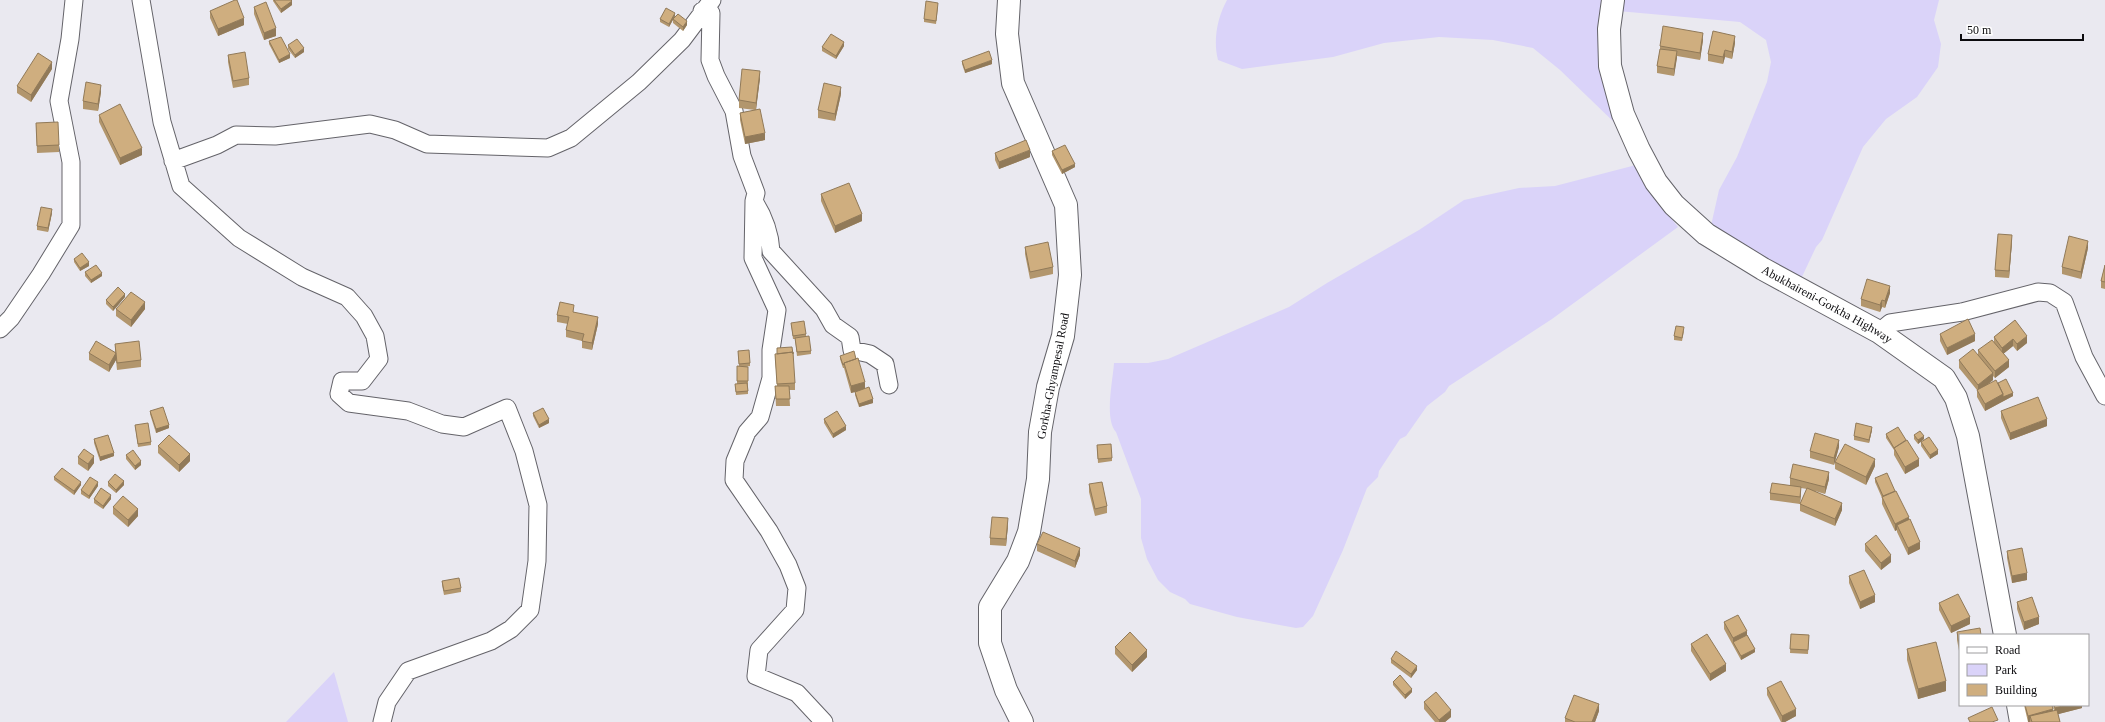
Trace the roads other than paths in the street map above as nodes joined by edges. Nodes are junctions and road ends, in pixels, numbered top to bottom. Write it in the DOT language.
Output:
graph roads {
  1 [pos="74,0"];
  2 [pos="141,0"];
  3 [pos="1009,0"];
  4 [pos="1613,0"];
  5 [pos="707,6"];
  6 [pos="173,161"];
  7 [pos="754,201"];
  8 [pos="0,329"];
  9 [pos="1879,332"];
  10 [pos="889,385"];
  11 [pos="2105,396"];
  12 [pos="2005,634"];
  13 [pos="2018,706"];
  14 [pos="382,722"];
  15 [pos="824,722"];
  16 [pos="1022,722"];
  17 [pos="2021,722"];
  1 -- 8 [label="street"];
  2 -- 6 [label="street"];
  3 -- 16 [label="main road, Gorkha-Ghyampesal Road"];
  4 -- 9 [label="main road, Abukhaireni-Gorkha Highway"];
  5 -- 6 [label="street"];
  5 -- 7 [label="street"];
  6 -- 14 [label="street"];
  7 -- 10 [label="street"];
  7 -- 15 [label="street"];
  9 -- 11 [label="street"];
  9 -- 12 [label="main road, Abukhaireni-Gorkha Highway"];
  13 -- 17 [label="main road"];
}
